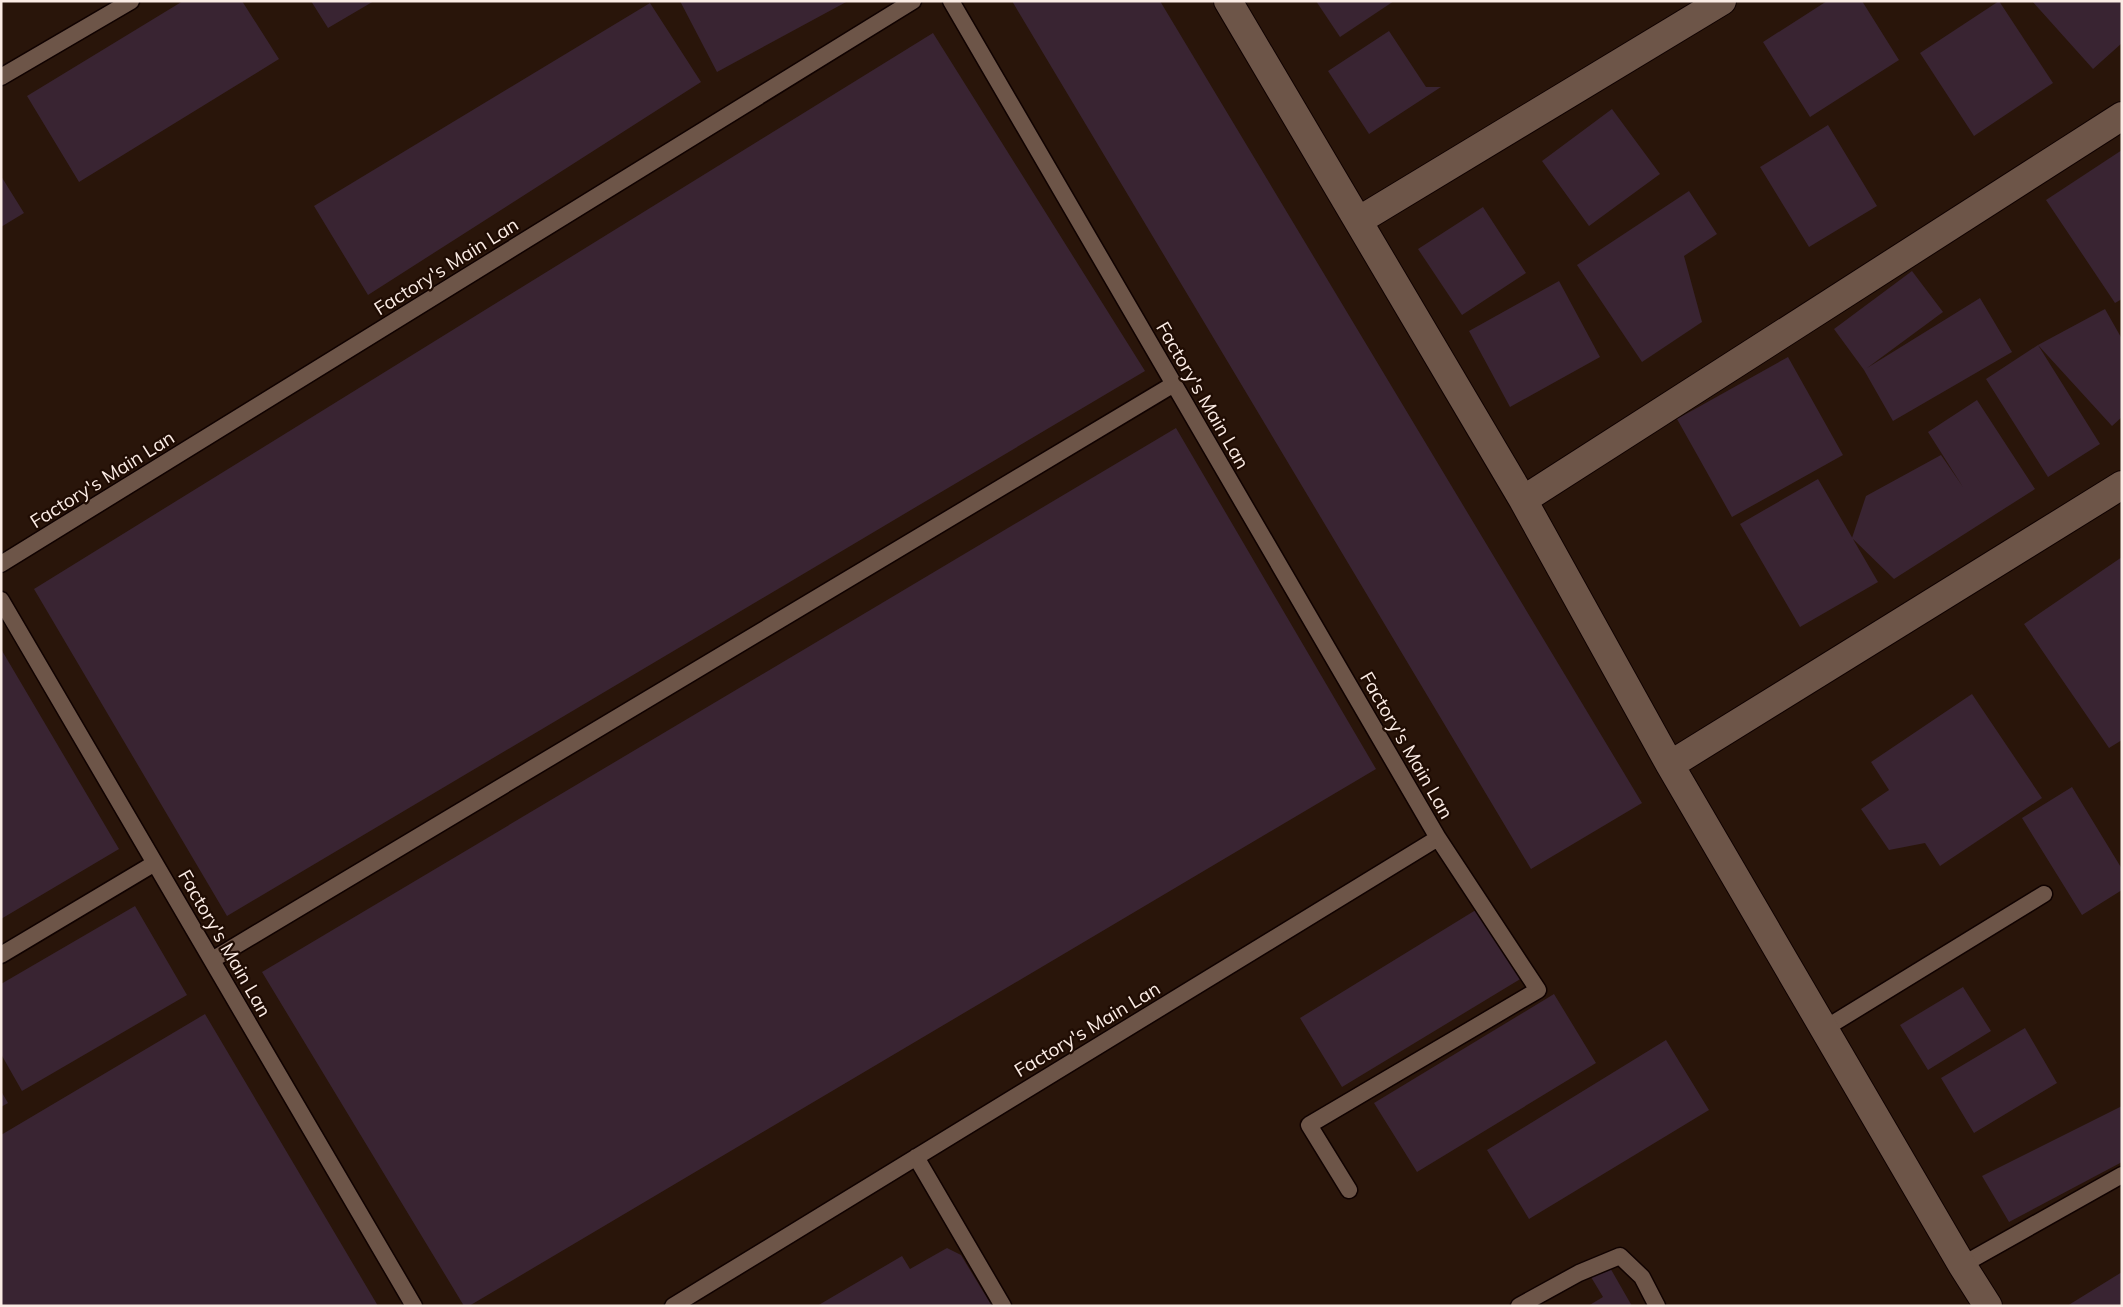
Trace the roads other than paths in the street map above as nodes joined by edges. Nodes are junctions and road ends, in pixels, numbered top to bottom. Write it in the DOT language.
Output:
graph roads {
  1 [pos="131,1"];
  2 [pos="913,1"];
  3 [pos="951,1"];
  4 [pos="1228,1"];
  5 [pos="1722,1"];
  6 [pos="1,77"];
  7 [pos="2122,116"];
  8 [pos="1358,221"];
  9 [pos="1174,384"];
  10 [pos="2122,485"];
  11 [pos="1522,500"];
  12 [pos="1,564"];
  13 [pos="1,600"];
  14 [pos="1670,766"];
  15 [pos="1438,838"];
  16 [pos="155,863"];
  17 [pos="2044,894"];
  18 [pos="1,955"];
  19 [pos="212,960"];
  20 [pos="1824,1029"];
  21 [pos="916,1157"];
  22 [pos="2121,1177"];
  23 [pos="1349,1190"];
  24 [pos="1962,1265"];
  25 [pos="414,1306"];
  26 [pos="673,1306"];
  27 [pos="1003,1306"];
  28 [pos="1519,1306"];
  29 [pos="1657,1306"];
  30 [pos="1988,1306"];
  1 -- 6 [label="lane"];
  2 -- 12 [label="lane, Factory's Main Lan"];
  3 -- 9 [label="lane, Factory's Main Lan"];
  4 -- 8 [label="street"];
  5 -- 8 [label="street"];
  7 -- 11 [label="street"];
  8 -- 11 [label="street"];
  9 -- 15 [label="lane, Factory's Main Lan"];
  9 -- 19 [label="lane"];
  10 -- 14 [label="street"];
  11 -- 14 [label="street"];
  13 -- 16 [label="lane, Factory's Main Lan"];
  14 -- 20 [label="street"];
  15 -- 21 [label="lane, Factory's Main Lan"];
  15 -- 23 [label="lane"];
  16 -- 18 [label="lane"];
  16 -- 19 [label="lane, Factory's Main Lan"];
  17 -- 20 [label="lane"];
  19 -- 25 [label="lane, Factory's Main Lan"];
  20 -- 24 [label="street"];
  21 -- 26 [label="lane, Factory's Main Lan"];
  21 -- 27 [label="lane"];
  22 -- 24 [label="lane"];
  24 -- 30 [label="street"];
  28 -- 29 [label="lane"];
}
